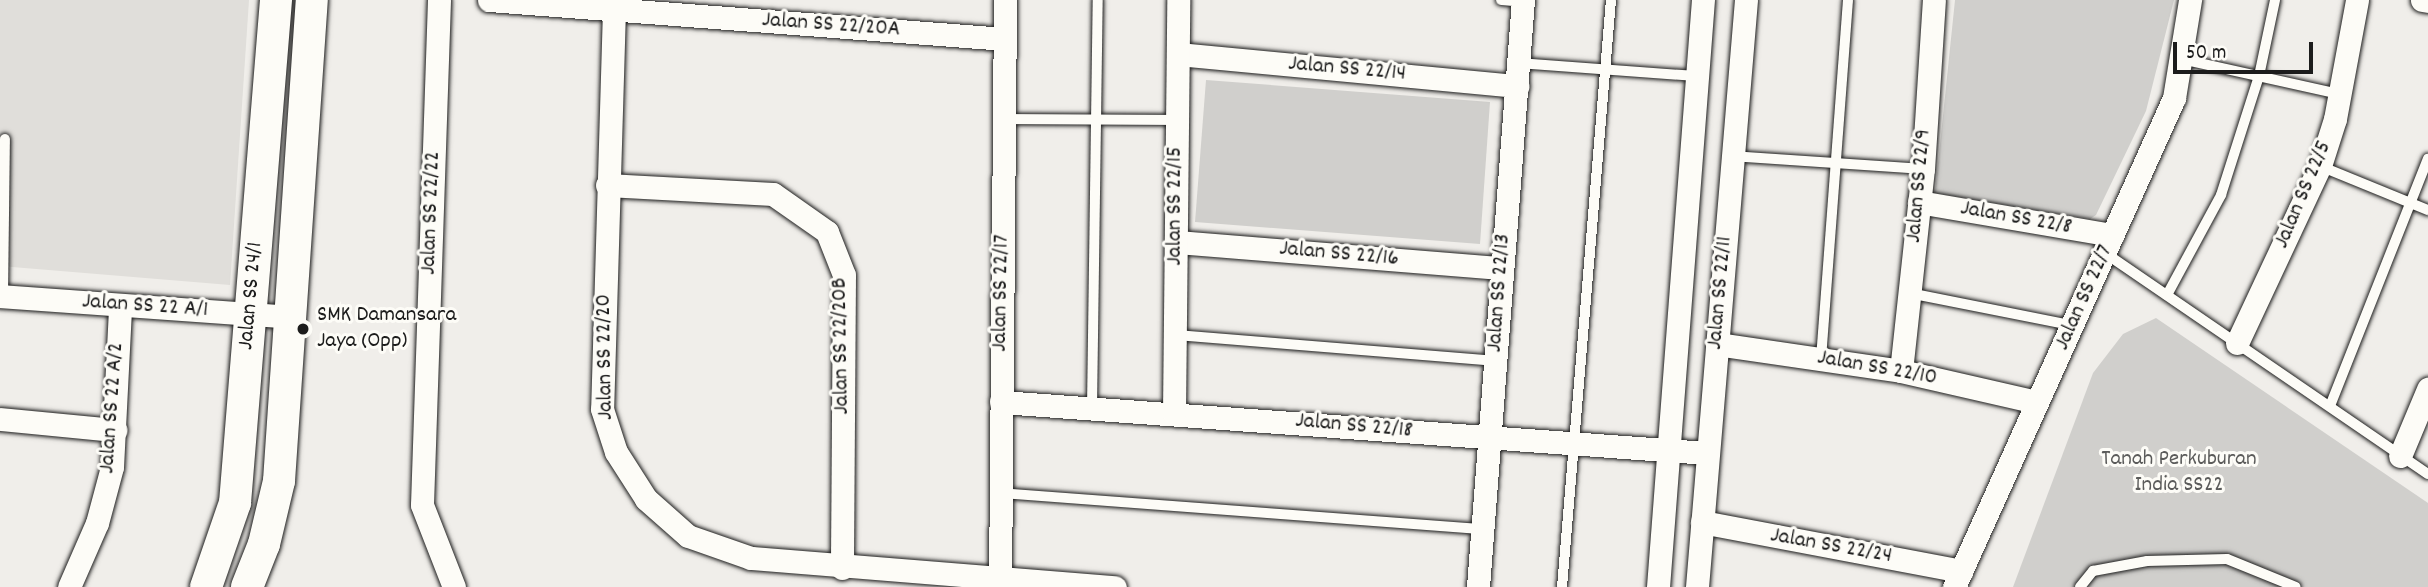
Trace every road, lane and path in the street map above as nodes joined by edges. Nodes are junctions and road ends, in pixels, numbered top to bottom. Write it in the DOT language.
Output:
graph roads {
  1 [pos="276,0"];
  2 [pos="312,0"];
  3 [pos="439,0"];
  4 [pos="489,0"];
  5 [pos="1005,0"];
  6 [pos="1098,0"];
  7 [pos="1178,0"];
  8 [pos="1611,0"];
  9 [pos="1703,0"];
  10 [pos="1746,0"];
  11 [pos="1848,0"];
  12 [pos="1934,0"];
  13 [pos="2190,0"];
  14 [pos="2275,0"];
  15 [pos="2357,0"];
  16 [pos="2422,0"];
  17 [pos="1516,1"];
  18 [pos="2428,1"];
  19 [pos="614,9"];
  20 [pos="1005,39"];
  21 [pos="1178,54"];
  22 [pos="2181,59"];
  23 [pos="1605,70"];
  24 [pos="1518,75"];
  25 [pos="1699,76"];
  26 [pos="2259,76"];
  27 [pos="2339,94"];
  28 [pos="1004,119"];
  29 [pos="1096,120"];
  30 [pos="1177,120"];
  31 [pos="5,139"];
  32 [pos="1732,156"];
  33 [pos="2428,159"];
  34 [pos="1836,163"];
  35 [pos="2320,166"];
  36 [pos="1923,169"];
  37 [pos="607,185"];
  38 [pos="1919,202"];
  39 [pos="2411,203"];
  40 [pos="2428,210"];
  41 [pos="1176,242"];
  42 [pos="2109,244"];
  43 [pos="1502,268"];
  44 [pos="1909,293"];
  45 [pos="2167,295"];
  46 [pos="1,296"];
  47 [pos="120,307"];
  48 [pos="251,315"];
  49 [pos="290,317"];
  50 [pos="2075,326"];
  51 [pos="1175,335"];
  52 [pos="2238,343"];
  53 [pos="1717,344"];
  54 [pos="1821,359"];
  55 [pos="1495,361"];
  56 [pos="1901,371"];
  57 [pos="2428,389"];
  58 [pos="1001,402"];
  59 [pos="2036,402"];
  60 [pos="2330,406"];
  61 [pos="1092,408"];
  62 [pos="1174,413"];
  63 [pos="0,419"];
  64 [pos="115,430"];
  65 [pos="1489,438"];
  66 [pos="1574,444"];
  67 [pos="1669,451"];
  68 [pos="1707,453"];
  69 [pos="2400,456"];
  70 [pos="2428,474"];
  71 [pos="1000,493"];
  72 [pos="1702,522"];
  73 [pos="1482,528"];
  74 [pos="842,568"];
  75 [pos="1957,579"];
  76 [pos="1000,583"];
  77 [pos="69,587"];
  78 [pos="206,587"];
  79 [pos="247,587"];
  80 [pos="454,587"];
  81 [pos="1115,587"];
  82 [pos="1478,587"];
  83 [pos="1562,587"];
  84 [pos="1658,587"];
  85 [pos="1697,587"];
  86 [pos="2080,587"];
  87 [pos="2296,587"];
  1 -- 48 [label="main road, Jalan SS 24/1"];
  2 -- 49 [label="main road, Jalan SS 24/1"];
  3 -- 80 [label="street, Jalan SS 22/22"];
  4 -- 19 [label="street, Jalan SS 22/20A"];
  5 -- 20 [label="street, Jalan SS 22/17"];
  6 -- 29 [label="lane"];
  7 -- 21 [label="street, Jalan SS 22/15"];
  8 -- 23 [label="lane"];
  9 -- 25 [label="street"];
  10 -- 32 [label="street, Jalan SS 22/11"];
  11 -- 34 [label="lane"];
  12 -- 36 [label="street, Jalan SS 22/9"];
  13 -- 22 [label="street, Jalan SS 22/7"];
  14 -- 26 [label="lane"];
  15 -- 27 [label="street, Jalan SS 22/5"];
  16 -- 18 [label="street"];
  17 -- 24 [label="street, Jalan SS 22/13"];
  19 -- 20 [label="street, Jalan SS 22/20A"];
  19 -- 37 [label="street, Jalan SS 22/20"];
  20 -- 28 [label="street, Jalan SS 22/17"];
  21 -- 24 [label="street, Jalan SS 22/14"];
  21 -- 30 [label="street, Jalan SS 22/15"];
  22 -- 26 [label="lane"];
  22 -- 42 [label="street, Jalan SS 22/7"];
  23 -- 24 [label="lane"];
  23 -- 25 [label="lane"];
  23 -- 66 [label="lane"];
  24 -- 43 [label="street, Jalan SS 22/13"];
  25 -- 67 [label="street"];
  26 -- 27 [label="lane"];
  26 -- 45 [label="lane"];
  27 -- 35 [label="street, Jalan SS 22/5"];
  28 -- 29 [label="lane"];
  28 -- 58 [label="street, Jalan SS 22/17"];
  29 -- 30 [label="lane"];
  29 -- 61 [label="lane"];
  30 -- 41 [label="street, Jalan SS 22/15"];
  31 -- 46 [label="lane"];
  32 -- 34 [label="lane"];
  32 -- 53 [label="street, Jalan SS 22/11"];
  33 -- 39 [label="lane"];
  34 -- 36 [label="lane"];
  34 -- 54 [label="lane"];
  35 -- 39 [label="lane"];
  35 -- 52 [label="street, Jalan SS 22/5"];
  36 -- 38 [label="street, Jalan SS 22/9"];
  37 -- 74 [label="street, Jalan SS 22/20"];
  37 -- 74 [label="street, Jalan SS 22/20B"];
  38 -- 42 [label="street, Jalan SS 22/8"];
  38 -- 44 [label="street, Jalan SS 22/9"];
  39 -- 40 [label="lane"];
  39 -- 60 [label="lane"];
  41 -- 43 [label="street, Jalan SS 22/16"];
  41 -- 51 [label="street, Jalan SS 22/15"];
  42 -- 45 [label="lane"];
  42 -- 50 [label="street, Jalan SS 22/7"];
  43 -- 55 [label="street, Jalan SS 22/13"];
  44 -- 50 [label="lane"];
  44 -- 56 [label="street, Jalan SS 22/9"];
  45 -- 52 [label="lane"];
  46 -- 47 [label="street, Jalan SS 22 A/1"];
  47 -- 48 [label="street, Jalan SS 22 A/1"];
  47 -- 64 [label="street, Jalan SS 22 A/2"];
  48 -- 49 [label="street, Jalan SS 22 A/1"];
  48 -- 78 [label="main road, Jalan SS 24/1"];
  49 -- 79 [label="main road, Jalan SS 24/1"];
  50 -- 59 [label="street, Jalan SS 22/7"];
  51 -- 55 [label="lane"];
  51 -- 62 [label="street, Jalan SS 22/15"];
  52 -- 60 [label="lane"];
  53 -- 54 [label="street, Jalan SS 22/10"];
  53 -- 68 [label="street, Jalan SS 22/11"];
  54 -- 56 [label="street, Jalan SS 22/10"];
  55 -- 65 [label="street, Jalan SS 22/13"];
  56 -- 59 [label="street, Jalan SS 22/10"];
  57 -- 69 [label="street"];
  58 -- 61 [label="street, Jalan SS 22/18"];
  58 -- 71 [label="street, Jalan SS 22/17"];
  59 -- 75 [label="street, Jalan SS 22/7"];
  60 -- 69 [label="lane"];
  61 -- 62 [label="street, Jalan SS 22/18"];
  62 -- 65 [label="street, Jalan SS 22/18"];
  63 -- 64 [label="street"];
  64 -- 77 [label="street, Jalan SS 22 A/2"];
  65 -- 66 [label="street, Jalan SS 22/18"];
  65 -- 73 [label="street, Jalan SS 22/13"];
  66 -- 67 [label="street, Jalan SS 22/18"];
  66 -- 83 [label="lane"];
  67 -- 68 [label="street, Jalan SS 22/18"];
  67 -- 84 [label="street"];
  68 -- 72 [label="street, Jalan SS 22/11"];
  69 -- 70 [label="lane"];
  71 -- 73 [label="lane"];
  71 -- 76 [label="street, Jalan SS 22/17"];
  72 -- 75 [label="street, Jalan SS 22/24"];
  72 -- 85 [label="street, Jalan SS 22/11"];
  73 -- 82 [label="street, Jalan SS 22/13"];
  74 -- 76 [label="street, Jalan SS 22/20"];
  76 -- 81 [label="street, Jalan SS 22/20"];
  86 -- 87 [label="lane"];
}
